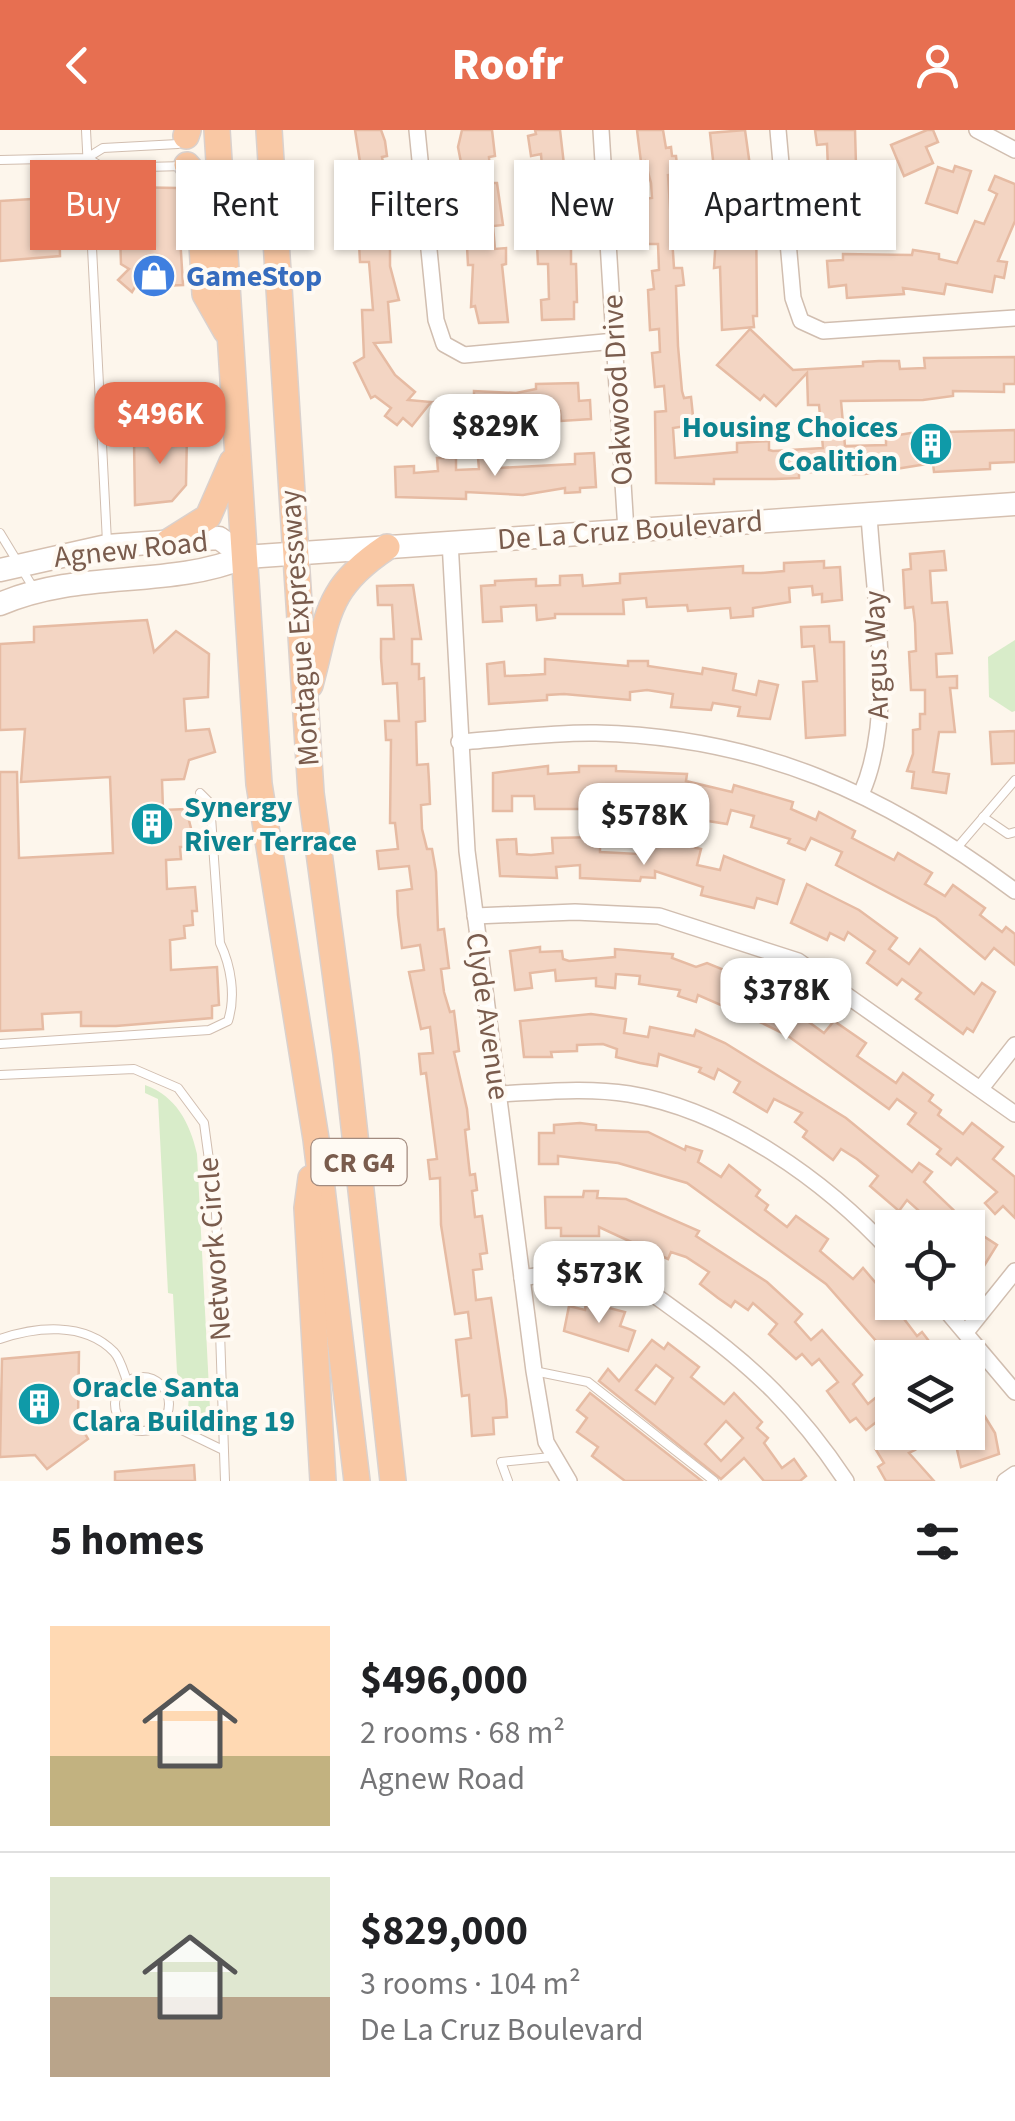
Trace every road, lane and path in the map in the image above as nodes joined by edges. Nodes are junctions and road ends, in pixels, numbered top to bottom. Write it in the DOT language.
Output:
graph roads {
  1 [pos="86,130"];
  2 [pos="218,130"];
  3 [pos="269,130"];
  4 [pos="417,130"];
  5 [pos="601,130"];
  6 [pos="778,130"];
  7 [pos="977,130"];
  8 [pos="187,133"];
  9 [pos="1015,150"];
  10 [pos="87,158"];
  11 [pos="0,160"];
  12 [pos="176,166"];
  13 [pos="202,250"];
  14 [pos="1015,318"];
  15 [pos="228,334"];
  16 [pos="615,341"];
  17 [pos="236,448"];
  18 [pos="1015,504"];
  19 [pos="869,515"];
  20 [pos="626,531"];
  21 [pos="0,533"];
  22 [pos="450,541"];
  23 [pos="168,542"];
  24 [pos="107,546"];
  25 [pos="387,546"];
  26 [pos="293,554"];
  27 [pos="245,557"];
  28 [pos="9,566"];
  29 [pos="34,589"];
  30 [pos="0,604"];
  31 [pos="305,704"];
  32 [pos="459,742"];
  33 [pos="1015,780"];
  34 [pos="862,792"];
  35 [pos="200,793"];
  36 [pos="983,817"];
  37 [pos="1015,832"];
  38 [pos="956,849"];
  39 [pos="1015,891"];
  40 [pos="475,916"];
  41 [pos="0,1044"];
  42 [pos="1015,1045"];
  43 [pos="0,1075"];
  44 [pos="982,1087"];
  45 [pos="499,1094"];
  46 [pos="1015,1114"];
  47 [pos="316,1139"];
  48 [pos="875,1238"];
  49 [pos="1015,1271"];
  50 [pos="522,1278"];
  51 [pos="955,1320"];
  52 [pos="966,1332"];
  53 [pos="0,1338"];
  54 [pos="534,1371"];
  55 [pos="128,1381"];
  56 [pos="1015,1392"];
  57 [pos="163,1422"];
  58 [pos="224,1450"];
  59 [pos="550,1457"];
  60 [pos="1015,1474"];
  61 [pos="225,1481"];
  62 [pos="322,1481"];
  63 [pos="356,1481"];
  64 [pos="395,1481"];
  65 [pos="508,1481"];
  66 [pos="569,1481"];
  67 [pos="714,1481"];
  68 [pos="846,1481"];
  69 [pos="1005,1481"];
  1 -- 10 [label="lane"];
  2 -- 15 [label="highway, Montague Expressway / CR G4"];
  3 -- 26 [label="highway, Montague Expressway / CR G4"];
  4 -- 16 [label="street"];
  5 -- 16 [label="street, Oakwood Drive"];
  6 -- 14 [label="street"];
  7 -- 9 [label="street"];
  8 -- 10 [label="lane"];
  10 -- 11 [label="lane"];
  10 -- 12 [label="lane"];
  10 -- 24 [label="lane"];
  13 -- 15 [label="highway"];
  15 -- 17 [label="highway, Montague Expressway / CR G4"];
  16 -- 20 [label="street, Oakwood Drive"];
  17 -- 23 [label="highway"];
  17 -- 27 [label="highway, Montague Expressway / CR G4"];
  18 -- 19 [label="main road, De La Cruz Boulevard"];
  19 -- 20 [label="main road, De La Cruz Boulevard"];
  19 -- 34 [label="street, Argus Way"];
  20 -- 22 [label="main road, De La Cruz Boulevard"];
  21 -- 28 [label="lane"];
  22 -- 25 [label="main road, De La Cruz Boulevard"];
  22 -- 32 [label="street, Clyde Avenue"];
  23 -- 24 [label="main road, Agnew Road"];
  23 -- 27 [label="main road, Agnew Road"];
  24 -- 28 [label="main road, Agnew Road"];
  25 -- 26 [label="main road, De La Cruz Boulevard"];
  25 -- 31 [label="highway"];
  26 -- 27 [label="main road, De La Cruz Boulevard"];
  26 -- 31 [label="highway, Montague Expressway / CR G4"];
  27 -- 29 [label="main road, Agnew Road"];
  27 -- 47 [label="highway, Montague Expressway / CR G4"];
  28 -- 29 [label="lane"];
  29 -- 30 [label="main road, Agnew Road"];
  31 -- 64 [label="highway, Montague Expressway / CR G4"];
  32 -- 34 [label="street"];
  32 -- 40 [label="street, Clyde Avenue"];
  33 -- 36 [label="lane"];
  34 -- 38 [label="street"];
  35 -- 41 [label="lane"];
  36 -- 37 [label="lane"];
  36 -- 38 [label="lane"];
  38 -- 39 [label="street"];
  40 -- 44 [label="street"];
  40 -- 45 [label="street, Clyde Avenue"];
  42 -- 44 [label="street"];
  43 -- 58 [label="lane, Network Circle"];
  44 -- 46 [label="street"];
  45 -- 48 [label="street"];
  45 -- 50 [label="street, Clyde Avenue"];
  47 -- 62 [label="highway"];
  47 -- 63 [label="highway, Montague Expressway / CR G4"];
  49 -- 52 [label="street"];
  50 -- 54 [label="street, Clyde Avenue"];
  50 -- 68 [label="street"];
  51 -- 52 [label="street"];
  52 -- 56 [label="street"];
  53 -- 55 [label="lane"];
  54 -- 59 [label="street, Clyde Avenue"];
  54 -- 67 [label="lane"];
  55 -- 57 [label="lane"];
  55 -- 57 [label="lane"];
  57 -- 58 [label="lane"];
  58 -- 61 [label="lane, Network Circle"];
  59 -- 65 [label="lane"];
  59 -- 66 [label="street, Clyde Avenue"];
  60 -- 69 [label="street"];
}
